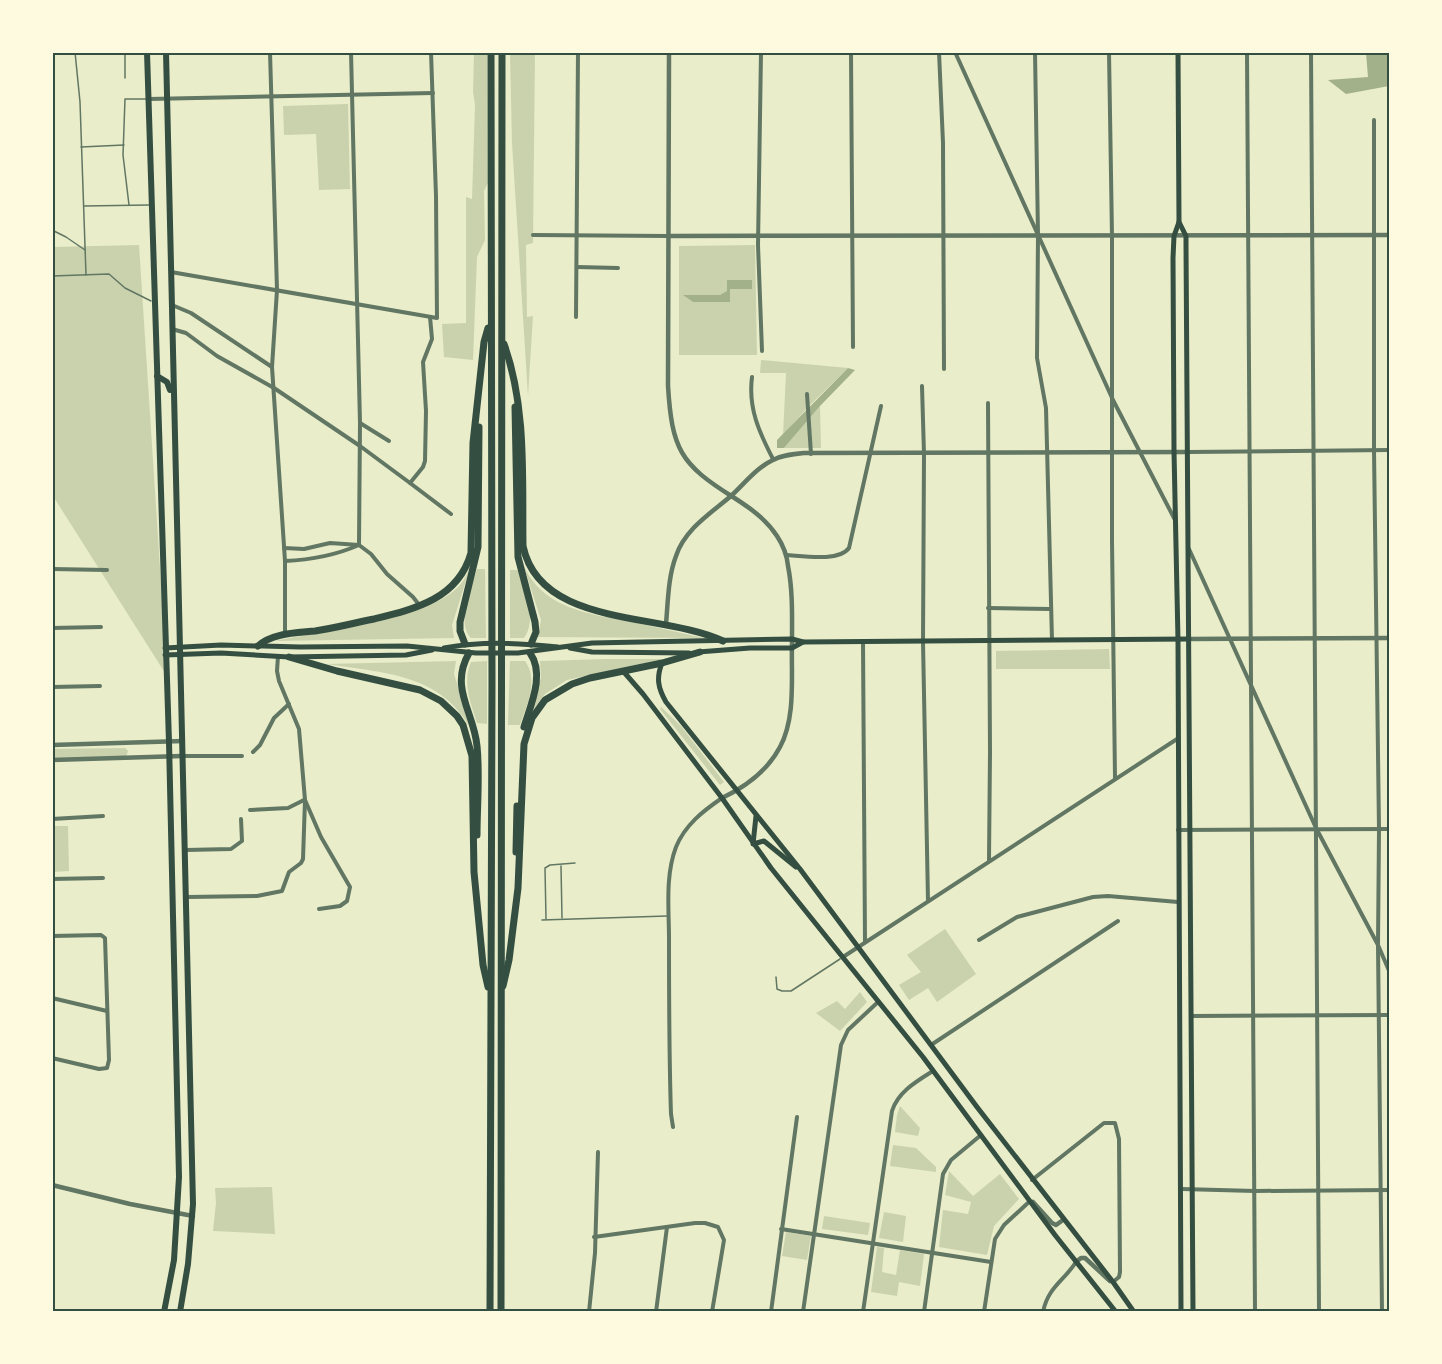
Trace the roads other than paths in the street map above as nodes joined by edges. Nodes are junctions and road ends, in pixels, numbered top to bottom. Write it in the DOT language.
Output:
graph roads {
  1 [pos="75,52"];
  2 [pos="125,52"];
  3 [pos="147,52"];
  4 [pos="166,52"];
  5 [pos="270,52"];
  6 [pos="351,52"];
  7 [pos="431,52"];
  8 [pos="491,52"];
  9 [pos="502,52"];
  10 [pos="578,52"];
  11 [pos="669,52"];
  12 [pos="761,52"];
  13 [pos="851,52"];
  14 [pos="939,52"];
  15 [pos="955,52"];
  16 [pos="1035,52"];
  17 [pos="1110,52"];
  18 [pos="1178,52"];
  19 [pos="1247,52"];
  20 [pos="1311,52"];
  21 [pos="125,78"];
  22 [pos="433,93"];
  23 [pos="352,95"];
  24 [pos="272,96"];
  25 [pos="148,99"];
  26 [pos="167,99"];
  27 [pos="1374,120"];
  28 [pos="124,145"];
  29 [pos="81,147"];
  30 [pos="129,205"];
  31 [pos="151,205"];
  32 [pos="84,206"];
  33 [pos="1179,222"];
  34 [pos="52,231"];
  35 [pos="533,235"];
  36 [pos="852,235"];
  37 [pos="943,235"];
  38 [pos="1038,235"];
  39 [pos="1374,235"];
  40 [pos="1389,235"];
  41 [pos="578,236"];
  42 [pos="668,236"];
  43 [pos="758,236"];
  44 [pos="1112,236"];
  45 [pos="1174,236"];
  46 [pos="1186,236"];
  47 [pos="1248,236"];
  48 [pos="1311,236"];
  49 [pos="86,251"];
  50 [pos="577,267"];
  51 [pos="618,268"];
  52 [pos="171,272"];
  53 [pos="86,275"];
  54 [pos="52,276"];
  55 [pos="277,290"];
  56 [pos="156,303"];
  57 [pos="172,305"];
  58 [pos="356,305"];
  59 [pos="430,317"];
  60 [pos="491,317"];
  61 [pos="576,317"];
  62 [pos="171,329"];
  63 [pos="502,340"];
  64 [pos="853,347"];
  65 [pos="762,351"];
  66 [pos="272,367"];
  67 [pos="944,369"];
  68 [pos="158,376"];
  69 [pos="752,376"];
  70 [pos="922,386"];
  71 [pos="274,388"];
  72 [pos="516,389"];
  73 [pos="807,394"];
  74 [pos="1113,400"];
  75 [pos="173,402"];
  76 [pos="988,403"];
  77 [pos="881,406"];
  78 [pos="477,410"];
  79 [pos="360,423"];
  80 [pos="389,441"];
  81 [pos="360,446"];
  82 [pos="1250,450"];
  83 [pos="1312,450"];
  84 [pos="1374,450"];
  85 [pos="1389,450"];
  86 [pos="1048,451"];
  87 [pos="1140,451"];
  88 [pos="1112,452"];
  89 [pos="1174,452"];
  90 [pos="1188,452"];
  91 [pos="811,453"];
  92 [pos="988,453"];
  93 [pos="872,454"];
  94 [pos="924,454"];
  95 [pos="773,459"];
  96 [pos="410,483"];
  97 [pos="731,496"];
  98 [pos="451,514"];
  99 [pos="1175,519"];
  100 [pos="359,545"];
  101 [pos="284,548"];
  102 [pos="1190,549"];
  103 [pos="786,555"];
  104 [pos="285,561"];
  105 [pos="52,569"];
  106 [pos="107,570"];
  107 [pos="420,607"];
  108 [pos="988,608"];
  109 [pos="1051,609"];
  110 [pos="666,624"];
  111 [pos="101,627"];
  112 [pos="52,628"];
  113 [pos="285,634"];
  114 [pos="1376,638"];
  115 [pos="1389,638"];
  116 [pos="792,639"];
  117 [pos="1178,639"];
  118 [pos="1189,639"];
  119 [pos="1230,639"];
  120 [pos="1252,639"];
  121 [pos="1315,639"];
  122 [pos="1052,640"];
  123 [pos="1113,640"];
  124 [pos="723,641"];
  125 [pos="988,641"];
  126 [pos="803,642"];
  127 [pos="863,642"];
  128 [pos="923,642"];
  129 [pos="465,644"];
  130 [pos="531,644"];
  131 [pos="258,646"];
  132 [pos="180,647"];
  133 [pos="566,647"];
  134 [pos="792,648"];
  135 [pos="439,649"];
  136 [pos="165,652"];
  137 [pos="700,652"];
  138 [pos="472,653"];
  139 [pos="530,653"];
  140 [pos="181,654"];
  141 [pos="278,656"];
  142 [pos="289,657"];
  143 [pos="662,663"];
  144 [pos="623,671"];
  145 [pos="100,686"];
  146 [pos="52,687"];
  147 [pos="1252,687"];
  148 [pos="289,704"];
  149 [pos="1177,739"];
  150 [pos="183,741"];
  151 [pos="130,742"];
  152 [pos="169,742"];
  153 [pos="52,745"];
  154 [pos="253,752"];
  155 [pos="169,756"];
  156 [pos="183,756"];
  157 [pos="242,756"];
  158 [pos="130,757"];
  159 [pos="52,760"];
  160 [pos="1115,778"];
  161 [pos="738,791"];
  162 [pos="722,798"];
  163 [pos="305,800"];
  164 [pos="250,810"];
  165 [pos="756,815"];
  166 [pos="103,816"];
  167 [pos="52,819"];
  168 [pos="241,819"];
  169 [pos="1316,828"];
  170 [pos="1252,829"];
  171 [pos="1379,829"];
  172 [pos="1389,829"];
  173 [pos="1178,830"];
  174 [pos="1189,830"];
  175 [pos="753,844"];
  176 [pos="186,850"];
  177 [pos="989,860"];
  178 [pos="561,864"];
  179 [pos="575,864"];
  180 [pos="800,869"];
  181 [pos="103,878"];
  182 [pos="52,879"];
  183 [pos="518,888"];
  184 [pos="187,897"];
  185 [pos="928,901"];
  186 [pos="1178,902"];
  187 [pos="478,907"];
  188 [pos="319,909"];
  189 [pos="669,916"];
  190 [pos="562,919"];
  191 [pos="542,920"];
  192 [pos="546,920"];
  193 [pos="1118,921"];
  194 [pos="52,936"];
  195 [pos="979,940"];
  196 [pos="865,943"];
  197 [pos="1378,945"];
  198 [pos="857,948"];
  199 [pos="843,957"];
  200 [pos="1389,973"];
  201 [pos="776,977"];
  202 [pos="490,994"];
  203 [pos="501,994"];
  204 [pos="52,998"];
  205 [pos="879,1001"];
  206 [pos="107,1011"];
  207 [pos="1380,1015"];
  208 [pos="1389,1015"];
  209 [pos="1192,1016"];
  210 [pos="1253,1016"];
  211 [pos="1317,1016"];
  212 [pos="930,1046"];
  213 [pos="52,1058"];
  214 [pos="933,1071"];
  215 [pos="797,1117"];
  216 [pos="673,1127"];
  217 [pos="981,1135"];
  218 [pos="598,1152"];
  219 [pos="1032,1180"];
  220 [pos="52,1185"];
  221 [pos="1182,1189"];
  222 [pos="1193,1189"];
  223 [pos="1318,1190"];
  224 [pos="1382,1190"];
  225 [pos="1389,1190"];
  226 [pos="1255,1191"];
  227 [pos="1031,1200"];
  228 [pos="178,1214"];
  229 [pos="193,1216"];
  230 [pos="1064,1220"];
  231 [pos="667,1227"];
  232 [pos="781,1229"];
  233 [pos="815,1234"];
  234 [pos="594,1237"];
  235 [pos="873,1243"];
  236 [pos="932,1252"];
  237 [pos="991,1262"];
  238 [pos="1076,1262"];
  239 [pos="1113,1282"];
  240 [pos="164,1311"];
  241 [pos="180,1311"];
  242 [pos="490,1311"];
  243 [pos="501,1311"];
  244 [pos="590,1311"];
  245 [pos="656,1311"];
  246 [pos="712,1311"];
  247 [pos="771,1311"];
  248 [pos="803,1311"];
  249 [pos="863,1311"];
  250 [pos="924,1311"];
  251 [pos="984,1311"];
  252 [pos="1043,1311"];
  253 [pos="1116,1311"];
  254 [pos="1134,1311"];
  255 [pos="1180,1311"];
  256 [pos="1192,1311"];
  257 [pos="1255,1311"];
  258 [pos="1319,1311"];
  259 [pos="1382,1311"];
  1 -- 29 [label="lane"];
  2 -- 21 [label="lane"];
  3 -- 25 [label="main road"];
  4 -- 26 [label="main road"];
  5 -- 24 [label="street"];
  6 -- 23 [label="street"];
  7 -- 22 [label="street"];
  8 -- 60 [label="highway"];
  9 -- 63 [label="highway"];
  10 -- 41 [label="street"];
  11 -- 42 [label="street"];
  12 -- 43 [label="street"];
  13 -- 36 [label="street"];
  14 -- 37 [label="street"];
  15 -- 38 [label="street"];
  16 -- 38 [label="street"];
  17 -- 44 [label="street"];
  18 -- 33 [label="main road"];
  19 -- 47 [label="street"];
  20 -- 48 [label="street"];
  22 -- 23 [label="street"];
  22 -- 59 [label="street"];
  23 -- 24 [label="street"];
  23 -- 58 [label="street"];
  24 -- 26 [label="street"];
  24 -- 55 [label="street"];
  25 -- 26 [label="street"];
  25 -- 28 [label="lane"];
  25 -- 31 [label="main road"];
  26 -- 52 [label="main road"];
  27 -- 39 [label="street"];
  28 -- 29 [label="lane"];
  28 -- 30 [label="lane"];
  29 -- 32 [label="lane"];
  30 -- 31 [label="lane"];
  30 -- 32 [label="lane"];
  31 -- 56 [label="main road"];
  32 -- 49 [label="lane"];
  33 -- 45 [label="main road"];
  33 -- 46 [label="main road"];
  34 -- 49 [label="lane"];
  35 -- 41 [label="street"];
  36 -- 37 [label="street"];
  36 -- 43 [label="street"];
  36 -- 64 [label="street"];
  37 -- 38 [label="street"];
  37 -- 67 [label="street"];
  38 -- 44 [label="street"];
  38 -- 74 [label="street"];
  38 -- 86 [label="street"];
  39 -- 40 [label="street"];
  39 -- 48 [label="street"];
  39 -- 84 [label="street"];
  41 -- 42 [label="street"];
  41 -- 50 [label="street"];
  42 -- 43 [label="street"];
  42 -- 97 [label="street"];
  43 -- 65 [label="street"];
  44 -- 45 [label="street"];
  44 -- 74 [label="street"];
  45 -- 46 [label="street"];
  45 -- 89 [label="main road"];
  46 -- 47 [label="street"];
  46 -- 90 [label="main road"];
  47 -- 48 [label="street"];
  47 -- 82 [label="street"];
  48 -- 83 [label="street"];
  49 -- 53 [label="lane"];
  50 -- 51 [label="street"];
  50 -- 61 [label="street"];
  52 -- 55 [label="street"];
  52 -- 57 [label="main road"];
  53 -- 54 [label="lane"];
  53 -- 56 [label="lane"];
  55 -- 58 [label="street"];
  55 -- 66 [label="street"];
  56 -- 68 [label="main road"];
  57 -- 62 [label="main road"];
  57 -- 66 [label="street"];
  58 -- 59 [label="street"];
  58 -- 79 [label="street"];
  59 -- 96 [label="street"];
  60 -- 78 [label="highway"];
  60 -- 202 [label="highway"];
  62 -- 71 [label="street"];
  62 -- 75 [label="main road"];
  63 -- 72 [label="highway"];
  63 -- 203 [label="highway"];
  66 -- 71 [label="street"];
  68 -- 75 [label="main road"];
  68 -- 136 [label="main road"];
  69 -- 95 [label="street"];
  70 -- 94 [label="street"];
  71 -- 81 [label="street"];
  71 -- 101 [label="street"];
  72 -- 110 [label="highway"];
  72 -- 130 [label="highway"];
  73 -- 91 [label="street"];
  74 -- 87 [label="street"];
  74 -- 88 [label="street"];
  75 -- 132 [label="main road"];
  76 -- 92 [label="street"];
  77 -- 93 [label="street"];
  78 -- 107 [label="highway"];
  78 -- 129 [label="highway"];
  79 -- 80 [label="street"];
  79 -- 81 [label="street"];
  81 -- 96 [label="street"];
  81 -- 100 [label="street"];
  82 -- 83 [label="street"];
  82 -- 90 [label="street"];
  82 -- 120 [label="street"];
  83 -- 84 [label="street"];
  83 -- 121 [label="street"];
  84 -- 85 [label="street"];
  84 -- 114 [label="street"];
  86 -- 88 [label="street"];
  86 -- 92 [label="street"];
  86 -- 109 [label="street"];
  87 -- 88 [label="street"];
  87 -- 89 [label="street"];
  87 -- 99 [label="street"];
  88 -- 123 [label="street"];
  89 -- 90 [label="street"];
  89 -- 99 [label="main road"];
  90 -- 102 [label="main road"];
  91 -- 93 [label="street"];
  91 -- 95 [label="street"];
  92 -- 94 [label="street"];
  92 -- 108 [label="street"];
  93 -- 94 [label="street"];
  93 -- 103 [label="street"];
  94 -- 128 [label="street"];
  95 -- 97 [label="street"];
  96 -- 98 [label="street"];
  97 -- 103 [label="street"];
  97 -- 110 [label="street"];
  99 -- 117 [label="main road"];
  100 -- 101 [label="street"];
  100 -- 104 [label="street"];
  100 -- 107 [label="street"];
  101 -- 104 [label="street"];
  102 -- 118 [label="main road"];
  102 -- 119 [label="street"];
  103 -- 116 [label="street"];
  104 -- 113 [label="street"];
  105 -- 106 [label="street"];
  107 -- 113 [label="highway"];
  108 -- 109 [label="street"];
  108 -- 125 [label="street"];
  109 -- 122 [label="street"];
  110 -- 124 [label="highway"];
  111 -- 112 [label="street"];
  113 -- 131 [label="highway"];
  114 -- 115 [label="street"];
  114 -- 121 [label="street"];
  114 -- 171 [label="street"];
  116 -- 124 [label="main road"];
  116 -- 126 [label="main road"];
  116 -- 134 [label="street"];
  117 -- 118 [label="main road"];
  117 -- 123 [label="main road"];
  117 -- 149 [label="main road"];
  118 -- 119 [label="street"];
  118 -- 174 [label="main road"];
  119 -- 120 [label="street"];
  119 -- 147 [label="street"];
  120 -- 121 [label="street"];
  120 -- 147 [label="street"];
  121 -- 169 [label="street"];
  122 -- 123 [label="main road"];
  122 -- 125 [label="main road"];
  123 -- 160 [label="street"];
  124 -- 133 [label="main road"];
  125 -- 128 [label="main road"];
  125 -- 177 [label="street"];
  126 -- 127 [label="main road"];
  126 -- 134 [label="main road"];
  127 -- 128 [label="main road"];
  127 -- 196 [label="street"];
  128 -- 185 [label="street"];
  129 -- 130 [label="main road"];
  129 -- 135 [label="main road"];
  130 -- 133 [label="main road"];
  131 -- 132 [label="main road"];
  131 -- 135 [label="main road"];
  132 -- 136 [label="main road"];
  132 -- 140 [label="main road"];
  133 -- 137 [label="main road"];
  133 -- 139 [label="main road"];
  134 -- 137 [label="main road"];
  134 -- 161 [label="street"];
  135 -- 138 [label="main road"];
  135 -- 142 [label="main road"];
  136 -- 140 [label="main road"];
  136 -- 152 [label="main road"];
  137 -- 143 [label="highway"];
  138 -- 139 [label="main road"];
  138 -- 187 [label="highway"];
  139 -- 183 [label="highway"];
  140 -- 141 [label="main road"];
  140 -- 150 [label="main road"];
  141 -- 142 [label="main road"];
  141 -- 148 [label="street"];
  142 -- 187 [label="highway"];
  143 -- 144 [label="highway"];
  143 -- 161 [label="main road"];
  144 -- 162 [label="main road"];
  144 -- 183 [label="highway"];
  145 -- 146 [label="street"];
  147 -- 169 [label="street"];
  147 -- 170 [label="street"];
  148 -- 154 [label="street"];
  148 -- 163 [label="street"];
  149 -- 160 [label="street"];
  149 -- 173 [label="main road"];
  150 -- 152 [label="street"];
  150 -- 156 [label="main road"];
  151 -- 152 [label="street"];
  151 -- 153 [label="street"];
  151 -- 158 [label="street"];
  152 -- 155 [label="main road"];
  155 -- 156 [label="street"];
  155 -- 158 [label="street"];
  155 -- 228 [label="main road"];
  156 -- 157 [label="street"];
  156 -- 176 [label="main road"];
  158 -- 159 [label="street"];
  160 -- 177 [label="street"];
  161 -- 162 [label="street"];
  161 -- 165 [label="main road"];
  162 -- 175 [label="main road"];
  162 -- 189 [label="street"];
  163 -- 164 [label="street"];
  163 -- 184 [label="street"];
  163 -- 188 [label="street"];
  165 -- 175 [label="main road"];
  165 -- 180 [label="main road"];
  166 -- 167 [label="street"];
  168 -- 176 [label="street"];
  169 -- 170 [label="street"];
  169 -- 171 [label="street"];
  169 -- 197 [label="street"];
  169 -- 211 [label="street"];
  170 -- 174 [label="street"];
  170 -- 210 [label="street"];
  171 -- 172 [label="street"];
  171 -- 197 [label="street"];
  173 -- 174 [label="street"];
  173 -- 186 [label="main road"];
  174 -- 209 [label="main road"];
  175 -- 180 [label="main road"];
  175 -- 199 [label="main road"];
  176 -- 184 [label="main road"];
  177 -- 185 [label="street"];
  178 -- 179 [label="lane"];
  178 -- 190 [label="lane"];
  178 -- 192 [label="lane"];
  180 -- 198 [label="main road"];
  181 -- 182 [label="street"];
  183 -- 203 [label="highway"];
  184 -- 229 [label="main road"];
  185 -- 196 [label="street"];
  186 -- 195 [label="street"];
  186 -- 221 [label="main road"];
  187 -- 202 [label="highway"];
  189 -- 190 [label="lane"];
  189 -- 216 [label="street"];
  190 -- 192 [label="lane"];
  191 -- 192 [label="lane"];
  193 -- 212 [label="street"];
  194 -- 206 [label="street"];
  196 -- 198 [label="street"];
  197 -- 200 [label="street"];
  197 -- 207 [label="street"];
  198 -- 199 [label="street"];
  198 -- 212 [label="main road"];
  199 -- 201 [label="lane"];
  199 -- 205 [label="main road"];
  202 -- 242 [label="highway"];
  203 -- 243 [label="highway"];
  204 -- 206 [label="street"];
  205 -- 214 [label="main road"];
  205 -- 233 [label="street"];
  206 -- 213 [label="street"];
  207 -- 208 [label="street"];
  207 -- 211 [label="street"];
  207 -- 224 [label="street"];
  209 -- 210 [label="street"];
  209 -- 222 [label="main road"];
  210 -- 211 [label="street"];
  210 -- 226 [label="street"];
  211 -- 223 [label="street"];
  212 -- 219 [label="main road"];
  214 -- 217 [label="main road"];
  214 -- 235 [label="street"];
  215 -- 232 [label="street"];
  217 -- 227 [label="main road"];
  217 -- 236 [label="street"];
  218 -- 234 [label="street"];
  219 -- 230 [label="main road"];
  219 -- 239 [label="street"];
  220 -- 228 [label="street"];
  221 -- 222 [label="street"];
  221 -- 255 [label="main road"];
  222 -- 226 [label="street"];
  222 -- 256 [label="main road"];
  223 -- 224 [label="street"];
  223 -- 226 [label="street"];
  223 -- 258 [label="street"];
  224 -- 225 [label="street"];
  224 -- 259 [label="street"];
  226 -- 257 [label="street"];
  227 -- 230 [label="street"];
  227 -- 237 [label="street"];
  227 -- 238 [label="main road"];
  228 -- 229 [label="street"];
  228 -- 240 [label="main road"];
  229 -- 241 [label="main road"];
  230 -- 239 [label="main road"];
  231 -- 234 [label="street"];
  231 -- 245 [label="street"];
  231 -- 246 [label="street"];
  232 -- 233 [label="street"];
  232 -- 247 [label="street"];
  233 -- 235 [label="street"];
  233 -- 248 [label="street"];
  234 -- 244 [label="street"];
  235 -- 236 [label="street"];
  235 -- 249 [label="street"];
  236 -- 237 [label="street"];
  236 -- 250 [label="street"];
  237 -- 251 [label="street"];
  238 -- 239 [label="street"];
  238 -- 252 [label="street"];
  238 -- 253 [label="main road"];
  239 -- 254 [label="main road"];
}
